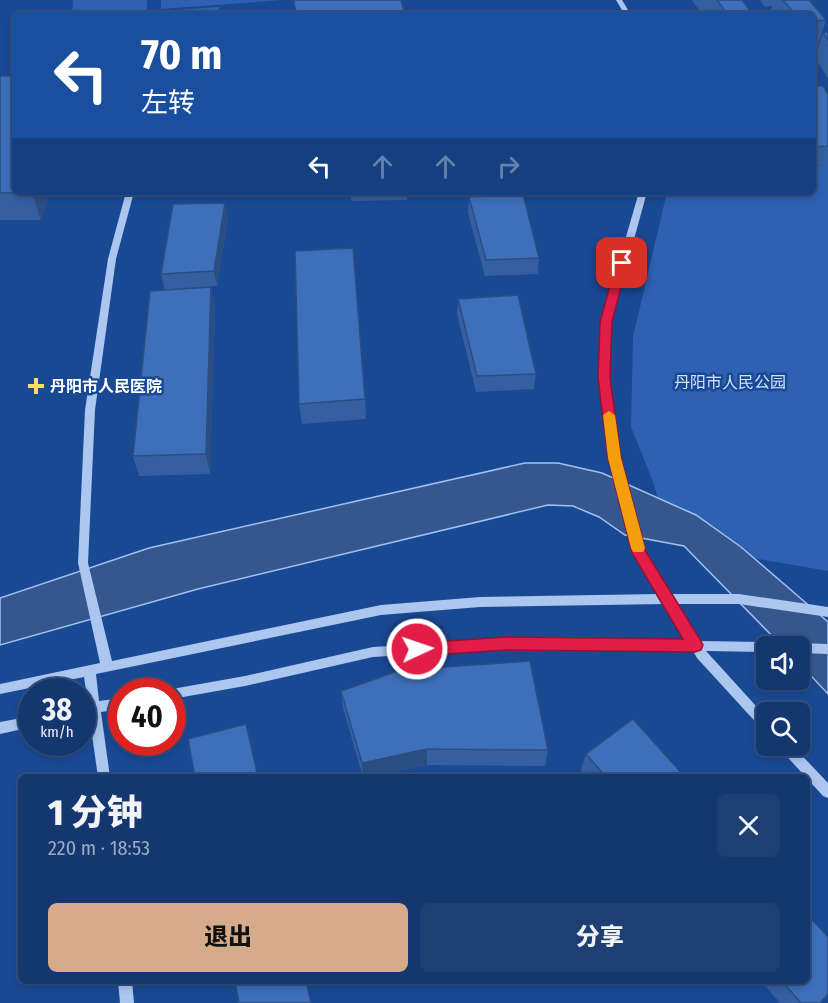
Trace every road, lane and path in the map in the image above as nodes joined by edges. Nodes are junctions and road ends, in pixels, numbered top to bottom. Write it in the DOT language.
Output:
graph roads {
  1 [pos="129,195"];
  2 [pos="642,195"];
  3 [pos="667,599"];
  4 [pos="828,612"];
  5 [pos="695,645"];
  6 [pos="756,647"];
  7 [pos="810,648"];
  8 [pos="828,649"];
  9 [pos="107,666"];
  10 [pos="89,670"];
  11 [pos="89,678"];
  12 [pos="0,688"];
  13 [pos="186,692"];
  14 [pos="756,714"];
  15 [pos="18,724"];
  16 [pos="0,728"];
  17 [pos="96,743"];
  18 [pos="794,756"];
  19 [pos="103,774"];
  20 [pos="828,792"];
  21 [pos="125,984"];
  22 [pos="127,1003"];
  1 -- 9 [label="street"];
  2 -- 3 [label="street"];
  3 -- 4 [label="street"];
  3 -- 5 [label="street"];
  3 -- 9 [label="street"];
  5 -- 6 [label="street"];
  5 -- 13 [label="street"];
  5 -- 14 [label="street"];
  7 -- 8 [label="street"];
  9 -- 10 [label="street"];
  10 -- 11 [label="street"];
  10 -- 12 [label="street"];
  15 -- 16 [label="street"];
  17 -- 19 [label="street"];
  18 -- 20 [label="street"];
  21 -- 22 [label="street"];
}
